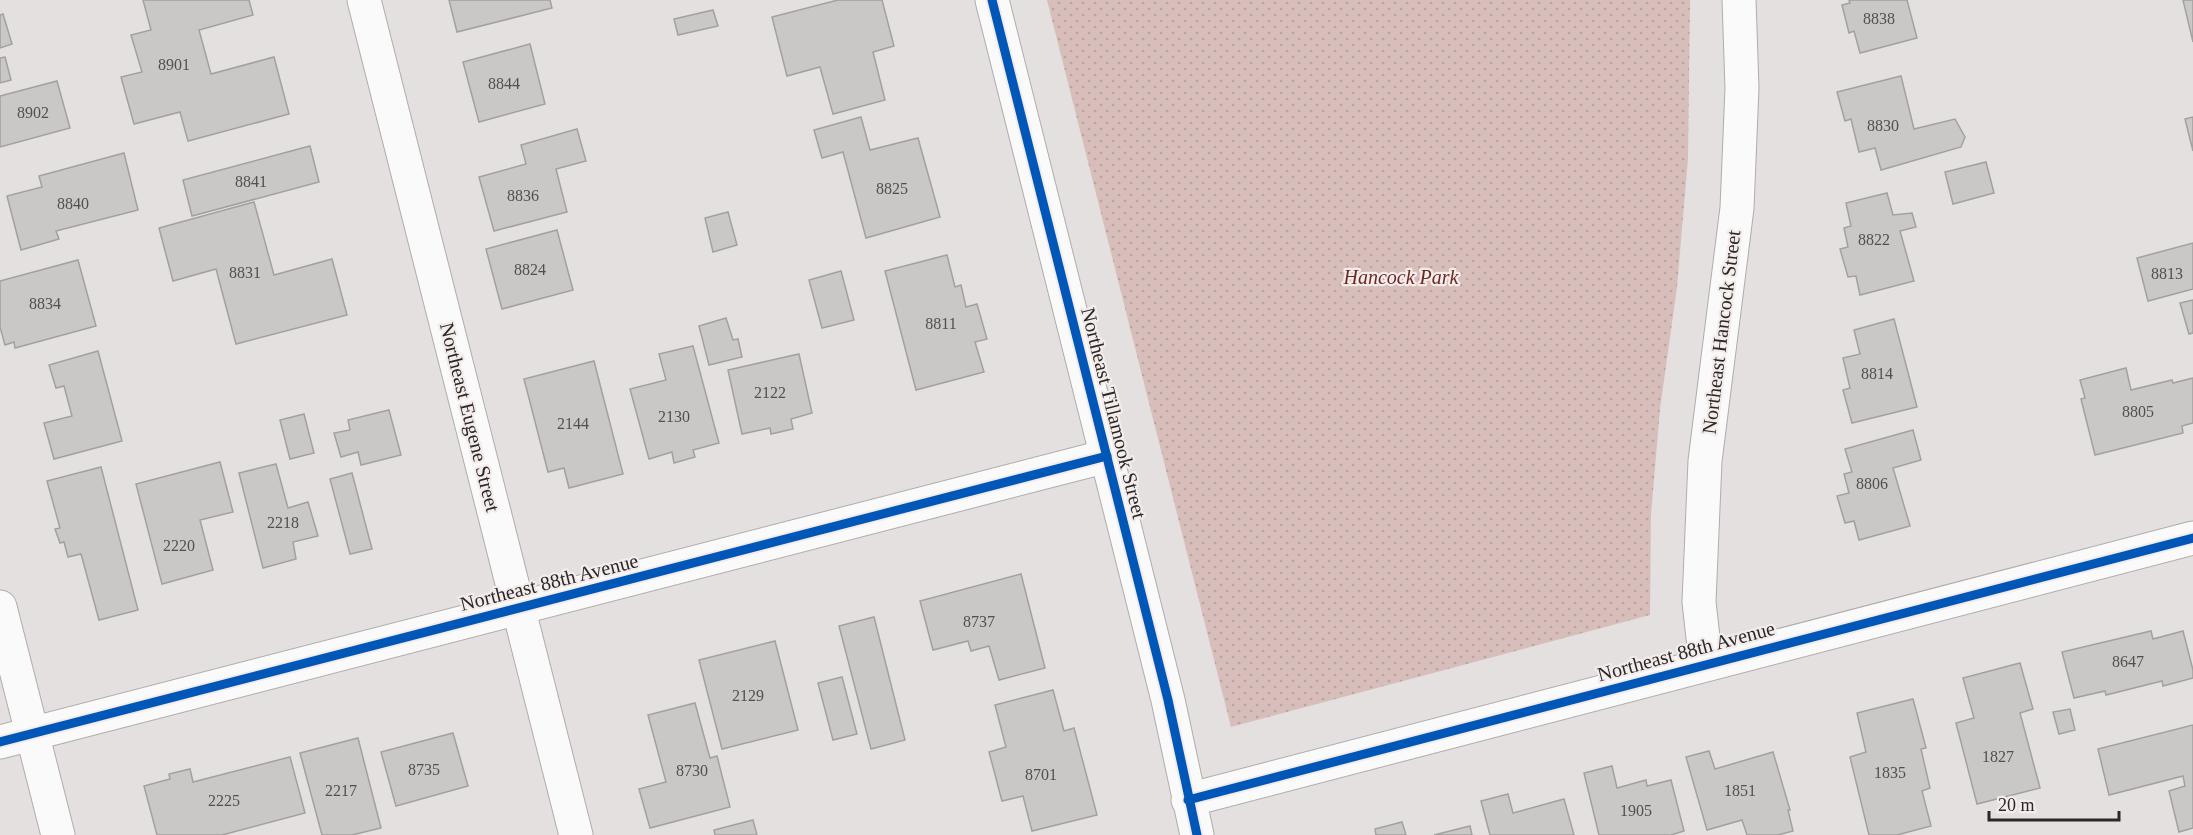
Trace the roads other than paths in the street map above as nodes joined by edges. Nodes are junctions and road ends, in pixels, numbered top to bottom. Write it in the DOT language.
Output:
graph roads {
  1 [pos="364,0"];
  2 [pos="992,0"];
  3 [pos="1739,0"];
  4 [pos="1107,456"];
  5 [pos="2193,538"];
  6 [pos="0,607"];
  7 [pos="519,609"];
  8 [pos="1706,664"];
  9 [pos="32,734"];
  10 [pos="0,742"];
  11 [pos="1188,800"];
  12 [pos="58,835"];
  13 [pos="576,835"];
  14 [pos="1197,835"];
  1 -- 7 [label="street, Northeast Eugene Street"];
  2 -- 4 [label="street, Northeast Tillamook Street"];
  3 -- 8 [label="street, Northeast Hancock Street"];
  4 -- 7 [label="street, Northeast 88th Avenue"];
  4 -- 11 [label="street, Northeast Tillamook Street"];
  5 -- 8 [label="street, Northeast 88th Avenue"];
  6 -- 9 [label="street"];
  7 -- 9 [label="street, Northeast 88th Avenue"];
  7 -- 13 [label="street, Northeast Eugene Street"];
  8 -- 11 [label="street, Northeast 88th Avenue"];
  9 -- 10 [label="street, Northeast 88th Avenue"];
  9 -- 12 [label="street"];
  11 -- 14 [label="street, Northeast Tillamook Street"];
}
